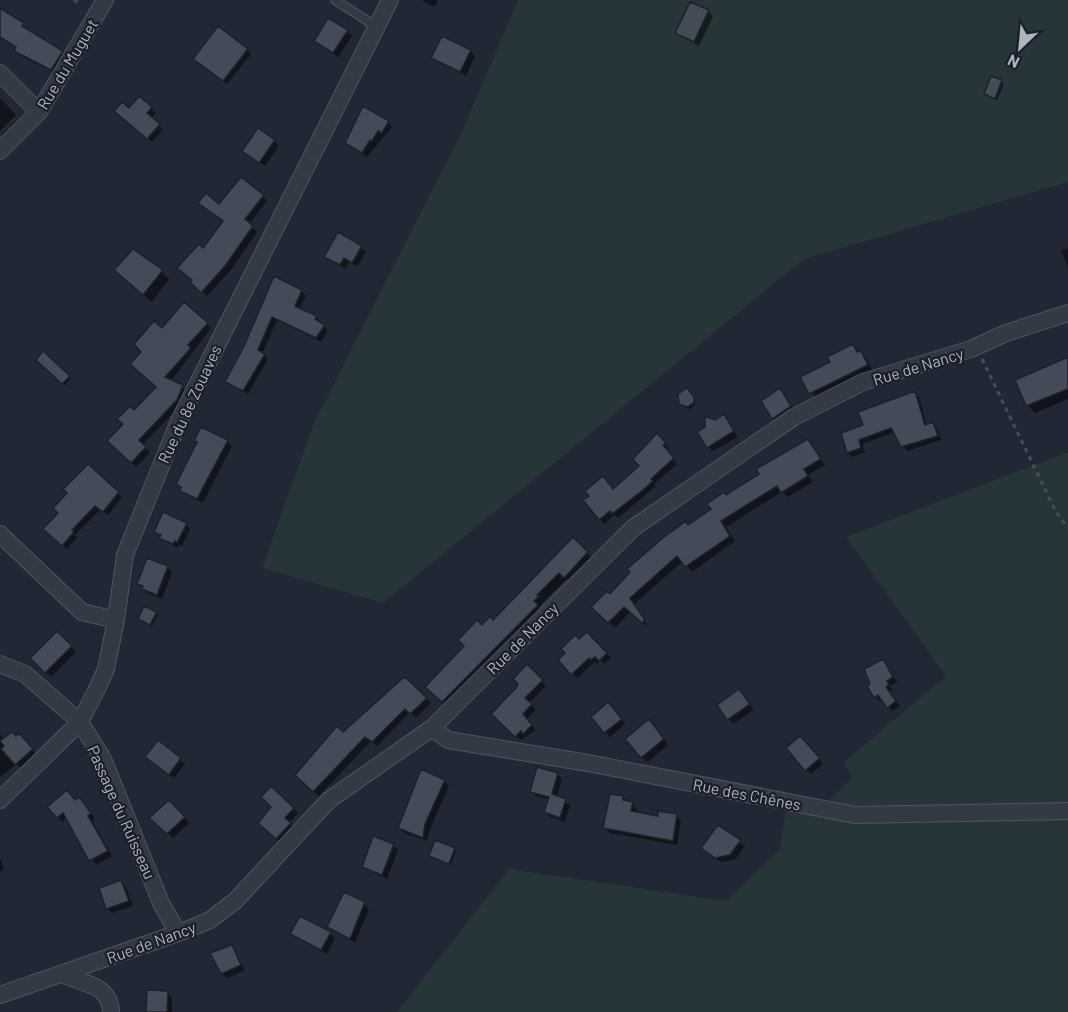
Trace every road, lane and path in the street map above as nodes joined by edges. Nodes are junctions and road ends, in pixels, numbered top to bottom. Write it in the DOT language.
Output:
graph roads {
  1 [pos="105,0"];
  2 [pos="335,0"];
  3 [pos="390,0"];
  4 [pos="377,27"];
  5 [pos="0,73"];
  6 [pos="39,112"];
  7 [pos="0,152"];
  8 [pos="1068,313"];
  9 [pos="977,347"];
  10 [pos="1068,528"];
  11 [pos="0,534"];
  12 [pos="116,620"];
  13 [pos="0,664"];
  14 [pos="77,726"];
  15 [pos="432,728"];
  16 [pos="0,800"];
  17 [pos="1068,811"];
  18 [pos="161,903"];
  19 [pos="178,933"];
  20 [pos="156,941"];
  21 [pos="62,974"];
  22 [pos="0,995"];
  23 [pos="111,1012"];
  1 -- 6 [label="street, Rue du Muguet"];
  2 -- 4 [label="lane"];
  3 -- 4 [label="street, Rue du 8e Zouaves"];
  4 -- 12 [label="street, Rue du 8e Zouaves"];
  5 -- 6 [label="street"];
  6 -- 7 [label="street, Rue du Muguet"];
  8 -- 9 [label="street, Rue de Nancy"];
  9 -- 10 [label="path"];
  9 -- 15 [label="street, Rue de Nancy"];
  11 -- 12 [label="street"];
  12 -- 14 [label="street, Rue du 8e Zouaves"];
  13 -- 14 [label="street, Passage du Ruisseau"];
  14 -- 16 [label="street, Rue du 8e Zouaves"];
  14 -- 18 [label="street, Passage du Ruisseau"];
  15 -- 17 [label="street, Rue des Chênes"];
  15 -- 19 [label="street, Rue de Nancy"];
  18 -- 19 [label="street, Passage du Ruisseau"];
  18 -- 20 [label="street, Passage du Ruisseau"];
  19 -- 20 [label="street, Rue de Nancy"];
  20 -- 21 [label="street, Rue de Nancy"];
  21 -- 22 [label="street, Rue de Nancy"];
  21 -- 23 [label="street"];
}
